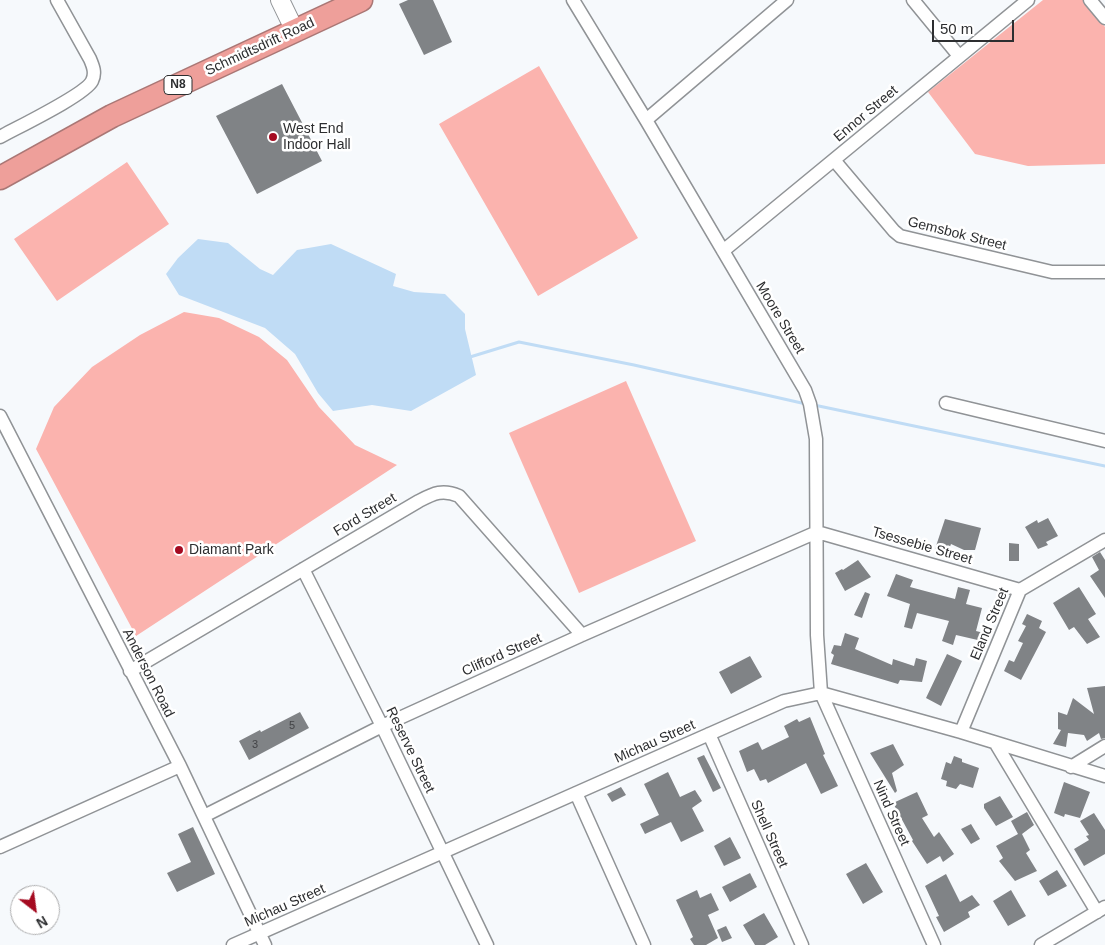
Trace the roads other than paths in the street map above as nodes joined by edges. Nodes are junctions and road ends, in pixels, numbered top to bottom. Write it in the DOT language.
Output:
graph roads {
  1 [pos="57,0"];
  2 [pos="280,0"];
  3 [pos="361,0"];
  4 [pos="573,0"];
  5 [pos="788,0"];
  6 [pos="913,0"];
  7 [pos="1028,0"];
  8 [pos="1090,0"];
  9 [pos="1105,18"];
  10 [pos="295,31"];
  11 [pos="959,56"];
  12 [pos="646,120"];
  13 [pos="0,137"];
  14 [pos="834,160"];
  15 [pos="0,178"];
  16 [pos="723,252"];
  17 [pos="1105,272"];
  18 [pos="946,403"];
  19 [pos="0,416"];
  20 [pos="1105,441"];
  21 [pos="817,532"];
  22 [pos="1105,540"];
  23 [pos="302,570"];
  24 [pos="1020,590"];
  25 [pos="582,635"];
  26 [pos="130,671"];
  27 [pos="821,693"];
  28 [pos="382,726"];
  29 [pos="961,732"];
  30 [pos="709,734"];
  31 [pos="996,744"];
  32 [pos="1105,746"];
  33 [pos="180,766"];
  34 [pos="1072,766"];
  35 [pos="1105,776"];
  36 [pos="576,794"];
  37 [pos="204,816"];
  38 [pos="0,847"];
  39 [pos="443,853"];
  40 [pos="1101,909"];
  41 [pos="263,939"];
  42 [pos="233,945"];
  43 [pos="487,945"];
  44 [pos="644,945"];
  45 [pos="802,945"];
  46 [pos="934,945"];
  47 [pos="1041,945"];
  1 -- 13 [label="street"];
  2 -- 10 [label="street"];
  3 -- 10 [label="highway, Schmidtsdrift Road / N8"];
  4 -- 12 [label="street, Moore Street"];
  5 -- 12 [label="street"];
  6 -- 11 [label="street"];
  7 -- 11 [label="street, Ennor Street"];
  8 -- 9 [label="street"];
  10 -- 15 [label="highway, Schmidtsdrift Road / N8"];
  11 -- 14 [label="street, Ennor Street"];
  12 -- 16 [label="street, Moore Street"];
  14 -- 16 [label="street, Ennor Street"];
  14 -- 17 [label="street, Gemsbok Street"];
  16 -- 21 [label="street, Moore Street"];
  18 -- 20 [label="street"];
  19 -- 26 [label="street, Anderson Road"];
  21 -- 24 [label="street, Tsessebie Street"];
  21 -- 25 [label="street, Clifford Street"];
  21 -- 27 [label="street, Moore Street"];
  22 -- 24 [label="street, Eland Street"];
  23 -- 25 [label="street, Ford Street"];
  23 -- 26 [label="street, Ford Street"];
  23 -- 28 [label="street, Reserve Street"];
  24 -- 29 [label="street, Eland Street"];
  25 -- 28 [label="street, Clifford Street"];
  26 -- 33 [label="street, Anderson Road"];
  27 -- 29 [label="street, Michau Street"];
  27 -- 30 [label="street, Michau Street"];
  27 -- 46 [label="street, Nind Street"];
  28 -- 37 [label="street, Clifford Street"];
  28 -- 39 [label="street, Reserve Street"];
  29 -- 31 [label="street, Michau Street"];
  30 -- 36 [label="street, Michau Street"];
  30 -- 45 [label="street, Shell Street"];
  31 -- 34 [label="street, Michau Street"];
  31 -- 40 [label="street"];
  32 -- 34 [label="street"];
  33 -- 37 [label="street, Anderson Road"];
  33 -- 38 [label="street"];
  34 -- 35 [label="street, Michau Street"];
  36 -- 39 [label="street, Michau Street"];
  36 -- 44 [label="street"];
  37 -- 41 [label="street, Anderson Road"];
  39 -- 41 [label="street, Michau Street"];
  39 -- 43 [label="street, Reserve Street"];
  40 -- 47 [label="street"];
  41 -- 42 [label="street, Michau Street"];
}
